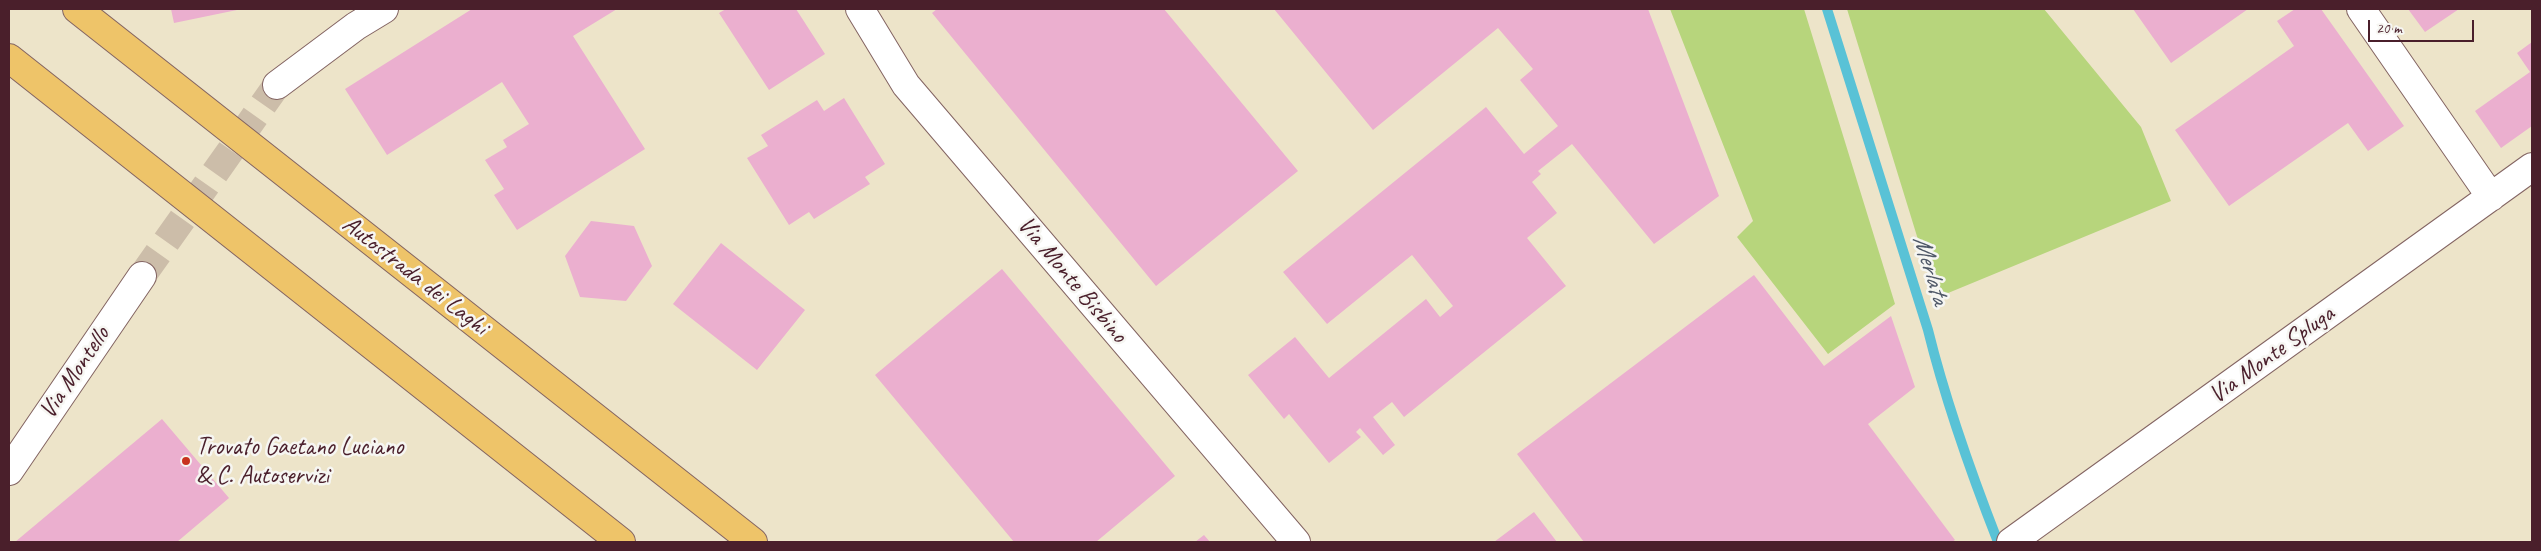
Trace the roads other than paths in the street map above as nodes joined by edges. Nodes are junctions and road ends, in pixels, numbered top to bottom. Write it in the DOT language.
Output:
graph roads {
  1 [pos="77,9"];
  2 [pos="384,9"];
  3 [pos="860,9"];
  4 [pos="2361,9"];
  5 [pos="9,58"];
  6 [pos="277,85"];
  7 [pos="2532,167"];
  8 [pos="2491,197"];
  9 [pos="142,276"];
  10 [pos="9,471"];
  11 [pos="621,542"];
  12 [pos="753,542"];
  13 [pos="1296,542"];
  14 [pos="2011,542"];
  1 -- 12 [label="highway, Autostrada dei Laghi"];
  2 -- 6 [label="street"];
  3 -- 13 [label="street, Via Monte Bisbino"];
  4 -- 8 [label="street"];
  5 -- 11 [label="highway"];
  7 -- 8 [label="street, Via Monte Spluga"];
  8 -- 14 [label="street, Via Monte Spluga"];
  9 -- 10 [label="street, Via Montello"];
}
